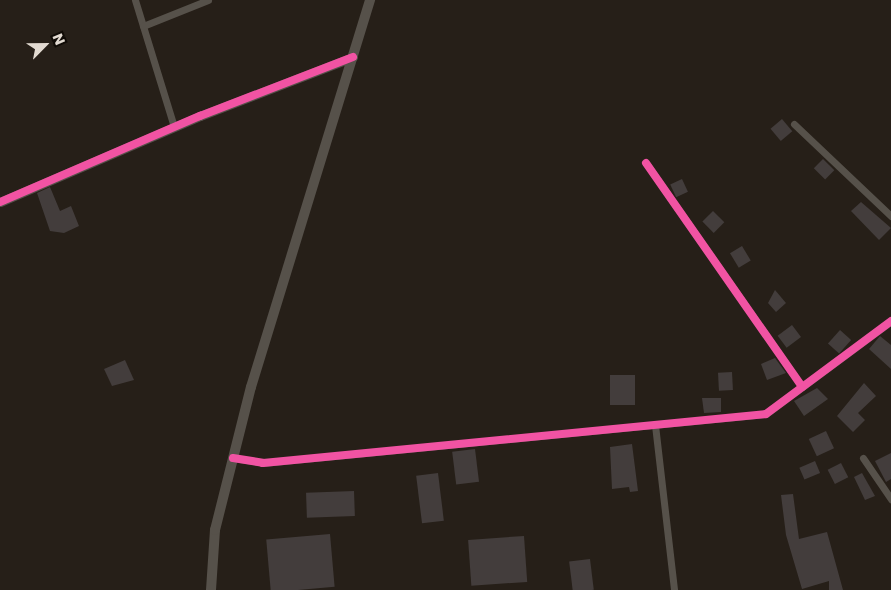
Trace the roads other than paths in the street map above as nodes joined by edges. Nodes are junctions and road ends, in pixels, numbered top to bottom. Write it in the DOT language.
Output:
graph roads {
  1 [pos="135,0"];
  2 [pos="208,0"];
  3 [pos="370,0"];
  4 [pos="143,26"];
  5 [pos="353,57"];
  6 [pos="794,124"];
  7 [pos="174,127"];
  8 [pos="646,163"];
  9 [pos="0,202"];
  10 [pos="891,216"];
  11 [pos="891,321"];
  12 [pos="802,387"];
  13 [pos="655,425"];
  14 [pos="234,458"];
  15 [pos="863,458"];
  16 [pos="891,497"];
  17 [pos="211,590"];
  18 [pos="674,590"];
  1 -- 4 [label="street"];
  2 -- 4 [label="street"];
  3 -- 5 [label="main road"];
  4 -- 7 [label="street"];
  5 -- 7 [label="street"];
  5 -- 14 [label="main road"];
  6 -- 10 [label="street"];
  7 -- 9 [label="street"];
  8 -- 12 [label="street"];
  11 -- 12 [label="street"];
  12 -- 13 [label="street"];
  13 -- 14 [label="street"];
  13 -- 18 [label="street"];
  14 -- 17 [label="main road"];
  15 -- 16 [label="street"];
}
